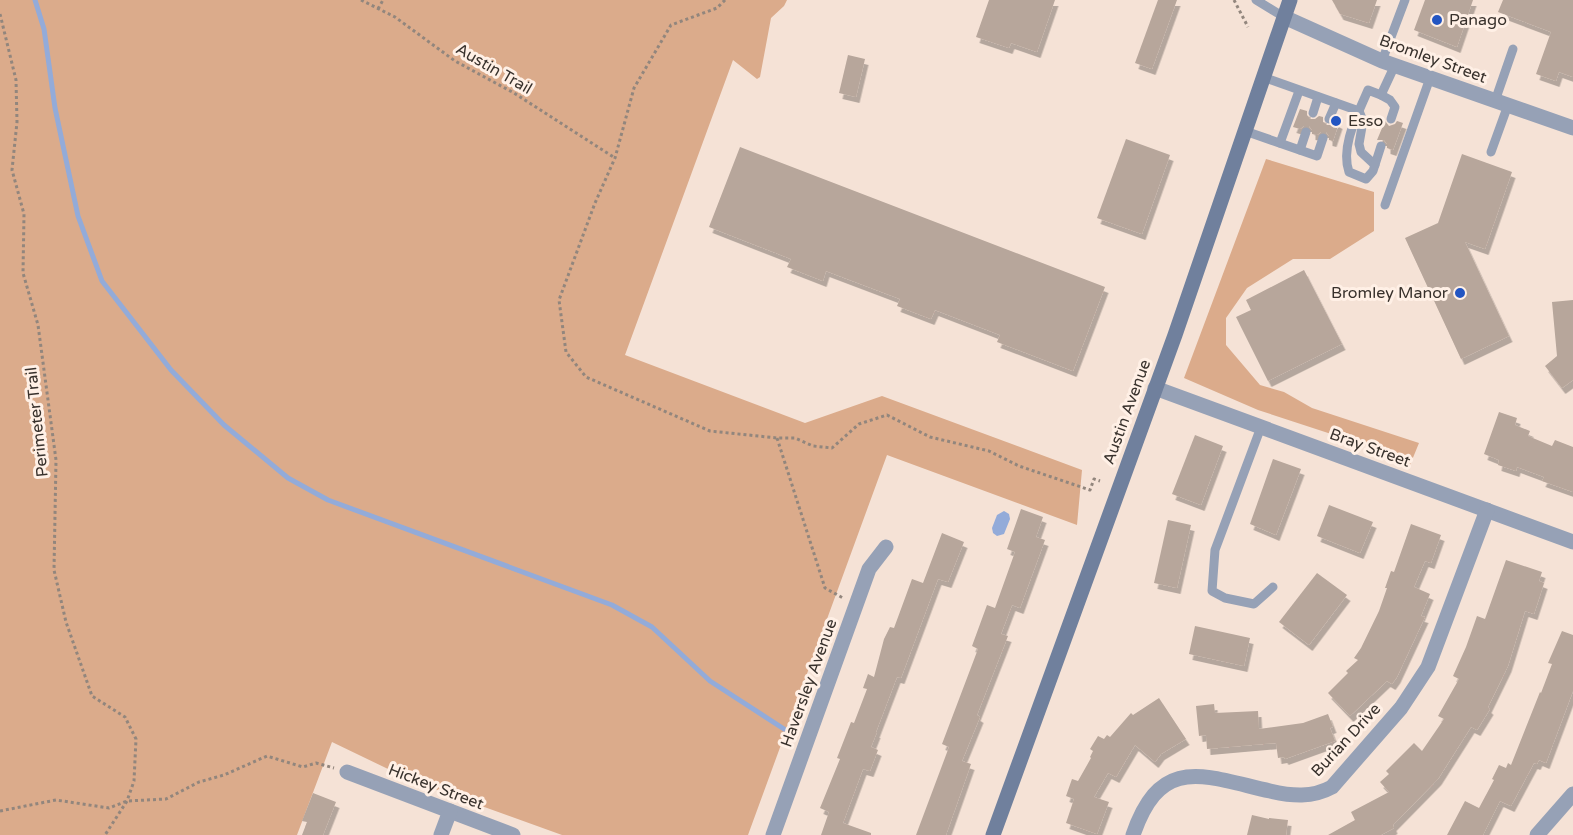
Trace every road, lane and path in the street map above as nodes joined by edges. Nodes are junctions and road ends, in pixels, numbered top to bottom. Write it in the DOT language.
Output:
graph roads {
  1 [pos="361,0"];
  2 [pos="383,0"];
  3 [pos="725,0"];
  4 [pos="1234,0"];
  5 [pos="1256,0"];
  6 [pos="1290,0"];
  7 [pos="1405,0"];
  8 [pos="378,9"];
  9 [pos="0,15"];
  10 [pos="1284,17"];
  11 [pos="1248,27"];
  12 [pos="1513,49"];
  13 [pos="1388,63"];
  14 [pos="1263,77"];
  15 [pos="1430,78"];
  16 [pos="1299,91"];
  17 [pos="1381,95"];
  18 [pos="1318,97"];
  19 [pos="1336,103"];
  20 [pos="1501,103"];
  21 [pos="1359,111"];
  22 [pos="1313,113"];
  23 [pos="1329,119"];
  24 [pos="1391,119"];
  25 [pos="1573,128"];
  26 [pos="1245,131"];
  27 [pos="1306,132"];
  28 [pos="1323,138"];
  29 [pos="1281,143"];
  30 [pos="1382,146"];
  31 [pos="1299,150"];
  32 [pos="1491,152"];
  33 [pos="615,158"];
  34 [pos="1375,165"];
  35 [pos="1385,205"];
  36 [pos="1155,388"];
  37 [pos="1261,427"];
  38 [pos="777,438"];
  39 [pos="1100,481"];
  40 [pos="1487,510"];
  41 [pos="1573,542"];
  42 [pos="886,547"];
  43 [pos="1273,587"];
  44 [pos="856,605"];
  45 [pos="347,772"];
  46 [pos="1573,794"];
  47 [pos="127,801"];
  48 [pos="0,811"];
  49 [pos="450,812"];
  50 [pos="105,835"];
  51 [pos="441,835"];
  52 [pos="513,835"];
  53 [pos="773,835"];
  54 [pos="993,835"];
  55 [pos="1133,835"];
  56 [pos="1537,835"];
  1 -- 8 [label="path, Austin Trail"];
  2 -- 8 [label="path"];
  3 -- 33 [label="path"];
  4 -- 11 [label="path"];
  5 -- 10 [label="lane"];
  6 -- 10 [label="main road, Austin Avenue"];
  7 -- 13 [label="lane"];
  8 -- 33 [label="path, Austin Trail"];
  9 -- 47 [label="path, Perimeter Trail"];
  10 -- 13 [label="street, Bromley Street"];
  10 -- 14 [label="main road, Austin Avenue"];
  12 -- 20 [label="lane"];
  13 -- 15 [label="street, Bromley Street"];
  13 -- 17 [label="lane"];
  14 -- 16 [label="lane"];
  14 -- 26 [label="main road, Austin Avenue"];
  15 -- 20 [label="street, Bromley Street"];
  15 -- 35 [label="lane"];
  16 -- 18 [label="lane"];
  16 -- 29 [label="lane"];
  17 -- 21 [label="lane"];
  17 -- 24 [label="lane"];
  18 -- 19 [label="lane"];
  18 -- 22 [label="lane"];
  19 -- 21 [label="lane"];
  19 -- 23 [label="lane"];
  20 -- 25 [label="street, Bromley Street"];
  20 -- 32 [label="lane"];
  21 -- 34 [label="lane"];
  21 -- 34 [label="lane"];
  26 -- 29 [label="lane"];
  26 -- 36 [label="main road, Austin Avenue"];
  27 -- 31 [label="lane"];
  28 -- 31 [label="lane"];
  29 -- 31 [label="lane"];
  30 -- 34 [label="lane"];
  33 -- 38 [label="path"];
  36 -- 37 [label="street, Bray Street"];
  36 -- 54 [label="main road, Austin Avenue"];
  37 -- 40 [label="street, Bray Street"];
  37 -- 43 [label="lane"];
  38 -- 39 [label="path"];
  38 -- 44 [label="path"];
  40 -- 41 [label="street, Bray Street"];
  40 -- 55 [label="street, Burian Drive"];
  42 -- 44 [label="street, Haversley Avenue"];
  44 -- 53 [label="street, Haversley Avenue"];
  45 -- 47 [label="path"];
  45 -- 49 [label="street, Hickey Street"];
  46 -- 56 [label="street"];
  47 -- 48 [label="path"];
  47 -- 50 [label="path, Perimeter Trail"];
  49 -- 51 [label="street"];
  49 -- 52 [label="street, Hickey Street"];
}
